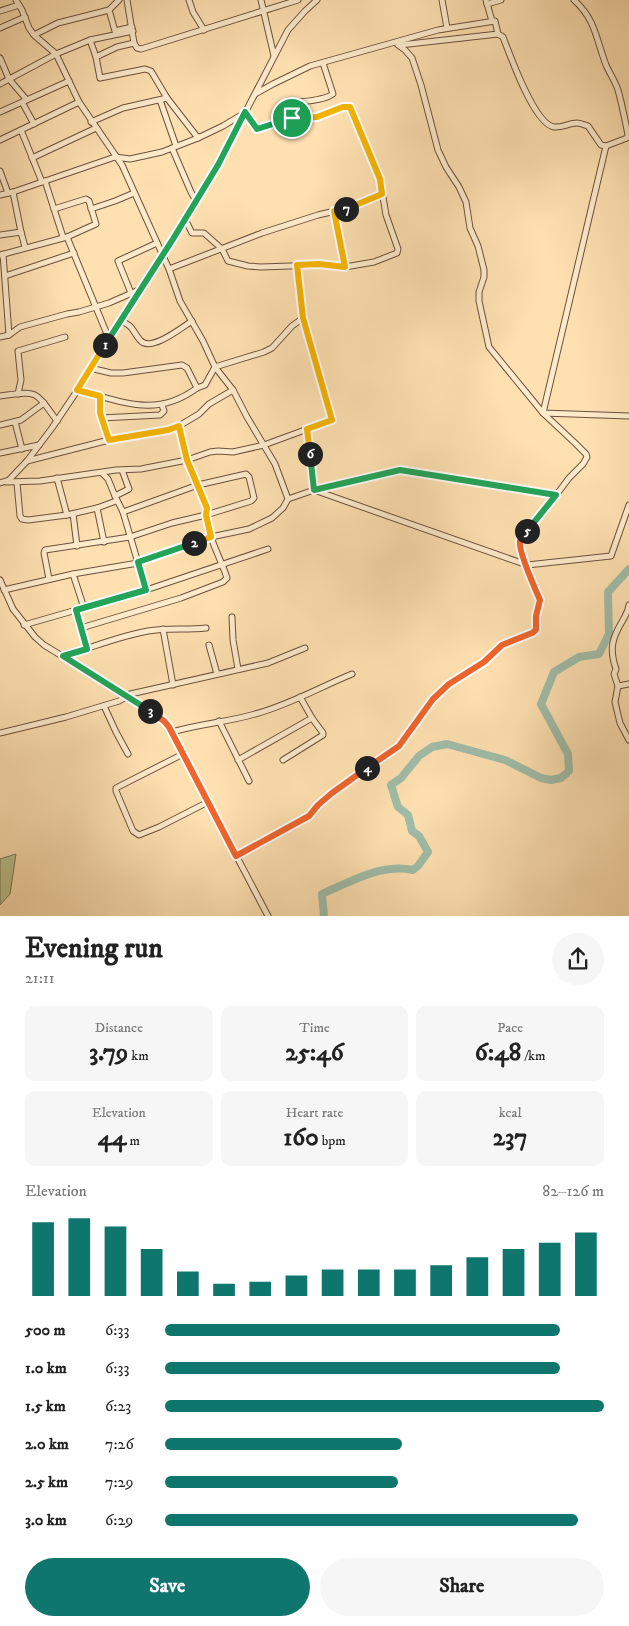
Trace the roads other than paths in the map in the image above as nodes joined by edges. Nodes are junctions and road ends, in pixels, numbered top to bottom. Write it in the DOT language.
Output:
graph roads {
  1 [pos="119,0"];
  2 [pos="127,0"];
  3 [pos="189,0"];
  4 [pos="261,0"];
  5 [pos="298,0"];
  6 [pos="317,0"];
  7 [pos="442,0"];
  8 [pos="501,0"];
  9 [pos="574,0"];
  10 [pos="18,2"];
  11 [pos="486,2"];
  12 [pos="108,10"];
  13 [pos="0,12"];
  14 [pos="263,12"];
  15 [pos="25,17"];
  16 [pos="492,21"];
  17 [pos="0,28"];
  18 [pos="447,28"];
  19 [pos="132,29"];
  20 [pos="204,30"];
  21 [pos="498,34"];
  22 [pos="34,35"];
  23 [pos="90,40"];
  24 [pos="134,43"];
  25 [pos="386,43"];
  26 [pos="398,46"];
  27 [pos="56,54"];
  28 [pos="96,57"];
  29 [pos="274,57"];
  30 [pos="0,58"];
  31 [pos="324,63"];
  32 [pos="9,79"];
  33 [pos="69,81"];
  34 [pos="0,84"];
  35 [pos="256,94"];
  36 [pos="167,98"];
  37 [pos="24,100"];
  38 [pos="160,100"];
  39 [pos="79,102"];
  40 [pos="0,112"];
  41 [pos="245,112"];
  42 [pos="292,118"];
  43 [pos="91,122"];
  44 [pos="34,124"];
  45 [pos="96,128"];
  46 [pos="22,130"];
  47 [pos="198,138"];
  48 [pos="0,140"];
  49 [pos="606,146"];
  50 [pos="174,147"];
  51 [pos="115,157"];
  52 [pos="32,158"];
  53 [pos="0,172"];
  54 [pos="43,182"];
  55 [pos="10,192"];
  56 [pos="134,193"];
  57 [pos="0,194"];
  58 [pos="382,194"];
  59 [pos="196,201"];
  60 [pos="54,209"];
  61 [pos="91,209"];
  62 [pos="334,211"];
  63 [pos="185,219"];
  64 [pos="21,232"];
  65 [pos="0,235"];
  66 [pos="65,237"];
  67 [pos="157,243"];
  68 [pos="25,247"];
  69 [pos="222,249"];
  70 [pos="74,253"];
  71 [pos="2,254"];
  72 [pos="162,256"];
  73 [pos="297,265"];
  74 [pos="345,267"];
  75 [pos="169,269"];
  76 [pos="5,276"];
  77 [pos="142,289"];
  78 [pos="131,293"];
  79 [pos="96,307"];
  80 [pos="303,318"];
  81 [pos="121,321"];
  82 [pos="192,321"];
  83 [pos="9,334"];
  84 [pos="0,337"];
  85 [pos="65,337"];
  86 [pos="108,339"];
  87 [pos="215,367"];
  88 [pos="90,368"];
  89 [pos="197,388"];
  90 [pos="77,390"];
  91 [pos="233,390"];
  92 [pos="18,394"];
  93 [pos="0,396"];
  94 [pos="100,396"];
  95 [pos="44,403"];
  96 [pos="162,405"];
  97 [pos="543,413"];
  98 [pos="629,416"];
  99 [pos="101,418"];
  100 [pos="57,421"];
  101 [pos="15,422"];
  102 [pos="0,424"];
  103 [pos="179,426"];
  104 [pos="307,429"];
  105 [pos="109,440"];
  106 [pos="39,445"];
  107 [pos="264,445"];
  108 [pos="22,449"];
  109 [pos="0,453"];
  110 [pos="187,460"];
  111 [pos="27,461"];
  112 [pos="122,470"];
  113 [pos="102,473"];
  114 [pos="57,478"];
  115 [pos="2,483"];
  116 [pos="17,483"];
  117 [pos="198,485"];
  118 [pos="314,490"];
  119 [pos="556,495"];
  120 [pos="115,498"];
  121 [pos="288,500"];
  122 [pos="629,505"];
  123 [pos="98,508"];
  124 [pos="123,512"];
  125 [pos="70,514"];
  126 [pos="206,515"];
  127 [pos="130,537"];
  128 [pos="211,537"];
  129 [pos="104,542"];
  130 [pos="78,546"];
  131 [pos="268,549"];
  132 [pos="138,562"];
  133 [pos="221,564"];
  134 [pos="527,565"];
  135 [pos="73,574"];
  136 [pos="49,579"];
  137 [pos="0,580"];
  138 [pos="4,590"];
  139 [pos="146,590"];
  140 [pos="0,597"];
  141 [pos="6,597"];
  142 [pos="629,606"];
  143 [pos="84,608"];
  144 [pos="76,610"];
  145 [pos="232,617"];
  146 [pos="24,625"];
  147 [pos="81,628"];
  148 [pos="206,628"];
  149 [pos="163,629"];
  150 [pos="209,645"];
  151 [pos="305,648"];
  152 [pos="87,649"];
  153 [pos="63,656"];
  154 [pos="238,669"];
  155 [pos="217,674"];
  156 [pos="352,674"];
  157 [pos="173,684"];
  158 [pos="629,684"];
  159 [pos="618,686"];
  160 [pos="127,696"];
  161 [pos="300,697"];
  162 [pos="104,706"];
  163 [pos="312,718"];
  164 [pos="218,721"];
  165 [pos="172,732"];
  166 [pos="0,733"];
  167 [pos="629,740"];
  168 [pos="128,754"];
  169 [pos="182,754"];
  170 [pos="238,760"];
  171 [pos="283,760"];
  172 [pos="249,781"];
  173 [pos="208,802"];
  174 [pos="236,856"];
  175 [pos="268,916"];
  1 -- 12 [label="street"];
  2 -- 19 [label="street"];
  3 -- 20 [label="street"];
  4 -- 14 [label="street"];
  5 -- 14 [label="street"];
  6 -- 29 [label="street"];
  7 -- 18 [label="street"];
  8 -- 11 [label="street"];
  9 -- 49 [label="street"];
  10 -- 13 [label="street"];
  10 -- 15 [label="street"];
  11 -- 16 [label="street"];
  12 -- 19 [label="street"];
  12 -- 22 [label="street"];
  14 -- 20 [label="street"];
  14 -- 29 [label="street"];
  15 -- 17 [label="street"];
  15 -- 22 [label="street"];
  16 -- 18 [label="street"];
  16 -- 21 [label="street"];
  18 -- 25 [label="street"];
  19 -- 23 [label="street"];
  19 -- 24 [label="street"];
  20 -- 24 [label="street"];
  21 -- 26 [label="street"];
  21 -- 49 [label="street"];
  22 -- 27 [label="street"];
  23 -- 27 [label="street"];
  23 -- 28 [label="street"];
  24 -- 28 [label="street"];
  25 -- 26 [label="street"];
  25 -- 31 [label="street"];
  26 -- 97 [label="street"];
  27 -- 32 [label="street"];
  27 -- 33 [label="street"];
  28 -- 36 [label="street"];
  29 -- 35 [label="street"];
  30 -- 32 [label="street"];
  31 -- 35 [label="street"];
  31 -- 42 [label="street"];
  32 -- 34 [label="street"];
  32 -- 37 [label="street"];
  33 -- 37 [label="street"];
  33 -- 39 [label="street"];
  35 -- 41 [label="street"];
  36 -- 38 [label="street"];
  36 -- 47 [label="street"];
  37 -- 40 [label="street"];
  37 -- 44 [label="street"];
  38 -- 43 [label="street"];
  38 -- 50 [label="street"];
  39 -- 43 [label="street"];
  39 -- 44 [label="street"];
  41 -- 42 [label="street"];
  41 -- 47 [label="street"];
  41 -- 59 [label="street"];
  42 -- 58 [label="street"];
  43 -- 45 [label="street"];
  44 -- 46 [label="street"];
  45 -- 51 [label="street"];
  45 -- 52 [label="street"];
  46 -- 48 [label="street"];
  46 -- 52 [label="street"];
  47 -- 50 [label="street"];
  49 -- 97 [label="street"];
  50 -- 51 [label="street"];
  50 -- 59 [label="street"];
  51 -- 54 [label="street"];
  51 -- 56 [label="street"];
  52 -- 54 [label="street"];
  53 -- 55 [label="street"];
  54 -- 55 [label="street"];
  54 -- 60 [label="street"];
  55 -- 57 [label="street"];
  55 -- 64 [label="street"];
  56 -- 61 [label="street"];
  56 -- 67 [label="street"];
  58 -- 62 [label="street"];
  58 -- 74 [label="street"];
  59 -- 63 [label="street"];
  60 -- 61 [label="street"];
  60 -- 66 [label="street"];
  61 -- 66 [label="street"];
  62 -- 69 [label="street"];
  62 -- 74 [label="street"];
  63 -- 69 [label="street"];
  63 -- 72 [label="street"];
  64 -- 65 [label="street"];
  64 -- 68 [label="street"];
  66 -- 68 [label="street"];
  66 -- 70 [label="street"];
  67 -- 72 [label="street"];
  67 -- 78 [label="street"];
  68 -- 71 [label="street"];
  69 -- 73 [label="street"];
  69 -- 75 [label="street"];
  70 -- 76 [label="street"];
  70 -- 79 [label="street"];
  71 -- 76 [label="street"];
  72 -- 75 [label="street"];
  72 -- 77 [label="street"];
  73 -- 74 [label="street"];
  73 -- 80 [label="street"];
  75 -- 82 [label="street"];
  76 -- 83 [label="street"];
  77 -- 78 [label="street"];
  77 -- 81 [label="street"];
  78 -- 79 [label="street"];
  79 -- 83 [label="street"];
  79 -- 86 [label="street"];
  80 -- 87 [label="street"];
  80 -- 104 [label="street"];
  81 -- 82 [label="street"];
  81 -- 86 [label="street"];
  82 -- 87 [label="street"];
  83 -- 84 [label="street"];
  85 -- 92 [label="street"];
  86 -- 88 [label="street"];
  87 -- 89 [label="street"];
  87 -- 91 [label="street"];
  88 -- 89 [label="street"];
  88 -- 90 [label="street"];
  89 -- 96 [label="street"];
  90 -- 94 [label="street"];
  90 -- 100 [label="street"];
  91 -- 103 [label="street"];
  91 -- 107 [label="street"];
  92 -- 93 [label="street"];
  92 -- 95 [label="street"];
  94 -- 96 [label="street"];
  94 -- 99 [label="street"];
  95 -- 100 [label="street"];
  95 -- 101 [label="street"];
  96 -- 99 [label="street"];
  97 -- 98 [label="street"];
  97 -- 119 [label="street"];
  99 -- 105 [label="street"];
  100 -- 106 [label="street"];
  101 -- 102 [label="street"];
  101 -- 108 [label="street"];
  103 -- 105 [label="street"];
  103 -- 110 [label="street"];
  104 -- 107 [label="street"];
  104 -- 118 [label="street"];
  105 -- 111 [label="street"];
  106 -- 108 [label="street"];
  106 -- 111 [label="street"];
  107 -- 110 [label="street"];
  107 -- 121 [label="street"];
  108 -- 109 [label="street"];
  110 -- 112 [label="street"];
  110 -- 117 [label="street"];
  111 -- 115 [label="street"];
  112 -- 113 [label="street"];
  112 -- 120 [label="street"];
  113 -- 114 [label="street"];
  113 -- 120 [label="street"];
  114 -- 116 [label="street"];
  114 -- 125 [label="street"];
  115 -- 116 [label="street"];
  116 -- 125 [label="street"];
  117 -- 124 [label="street"];
  117 -- 126 [label="street"];
  117 -- 126 [label="street"];
  118 -- 119 [label="street"];
  118 -- 121 [label="street"];
  118 -- 134 [label="street"];
  119 -- 134 [label="street"];
  120 -- 123 [label="street"];
  120 -- 124 [label="street"];
  121 -- 128 [label="street"];
  122 -- 134 [label="street"];
  123 -- 125 [label="street"];
  123 -- 129 [label="street"];
  124 -- 127 [label="street"];
  125 -- 130 [label="street"];
  126 -- 127 [label="street"];
  126 -- 128 [label="street"];
  127 -- 129 [label="street"];
  127 -- 132 [label="street"];
  128 -- 132 [label="street"];
  128 -- 133 [label="street"];
  129 -- 130 [label="street"];
  130 -- 136 [label="street"];
  131 -- 133 [label="street"];
  132 -- 135 [label="street"];
  132 -- 139 [label="street"];
  133 -- 139 [label="street"];
  133 -- 147 [label="street"];
  134 -- 174 [label="street"];
  135 -- 136 [label="street"];
  135 -- 143 [label="street"];
  136 -- 138 [label="street"];
  137 -- 138 [label="street"];
  138 -- 141 [label="street"];
  139 -- 143 [label="street"];
  140 -- 141 [label="street"];
  141 -- 146 [label="street"];
  142 -- 159 [label="street"];
  143 -- 144 [label="street"];
  144 -- 146 [label="street"];
  144 -- 147 [label="street"];
  145 -- 154 [label="street"];
  146 -- 153 [label="street"];
  147 -- 152 [label="street"];
  148 -- 149 [label="street"];
  149 -- 152 [label="street"];
  149 -- 157 [label="street"];
  150 -- 155 [label="street"];
  151 -- 154 [label="street"];
  152 -- 153 [label="street"];
  153 -- 160 [label="street"];
  154 -- 155 [label="street"];
  155 -- 157 [label="street"];
  156 -- 161 [label="street"];
  157 -- 160 [label="street"];
  158 -- 159 [label="street"];
  159 -- 167 [label="street"];
  160 -- 162 [label="street"];
  160 -- 165 [label="street"];
  161 -- 163 [label="street"];
  161 -- 164 [label="street"];
  162 -- 166 [label="street"];
  162 -- 168 [label="street"];
  163 -- 170 [label="street"];
  163 -- 171 [label="street"];
  164 -- 165 [label="street"];
  164 -- 170 [label="street"];
  165 -- 169 [label="street"];
  169 -- 173 [label="street"];
  169 -- 173 [label="street"];
  170 -- 172 [label="street"];
  173 -- 174 [label="street"];
  174 -- 175 [label="street"];
}
